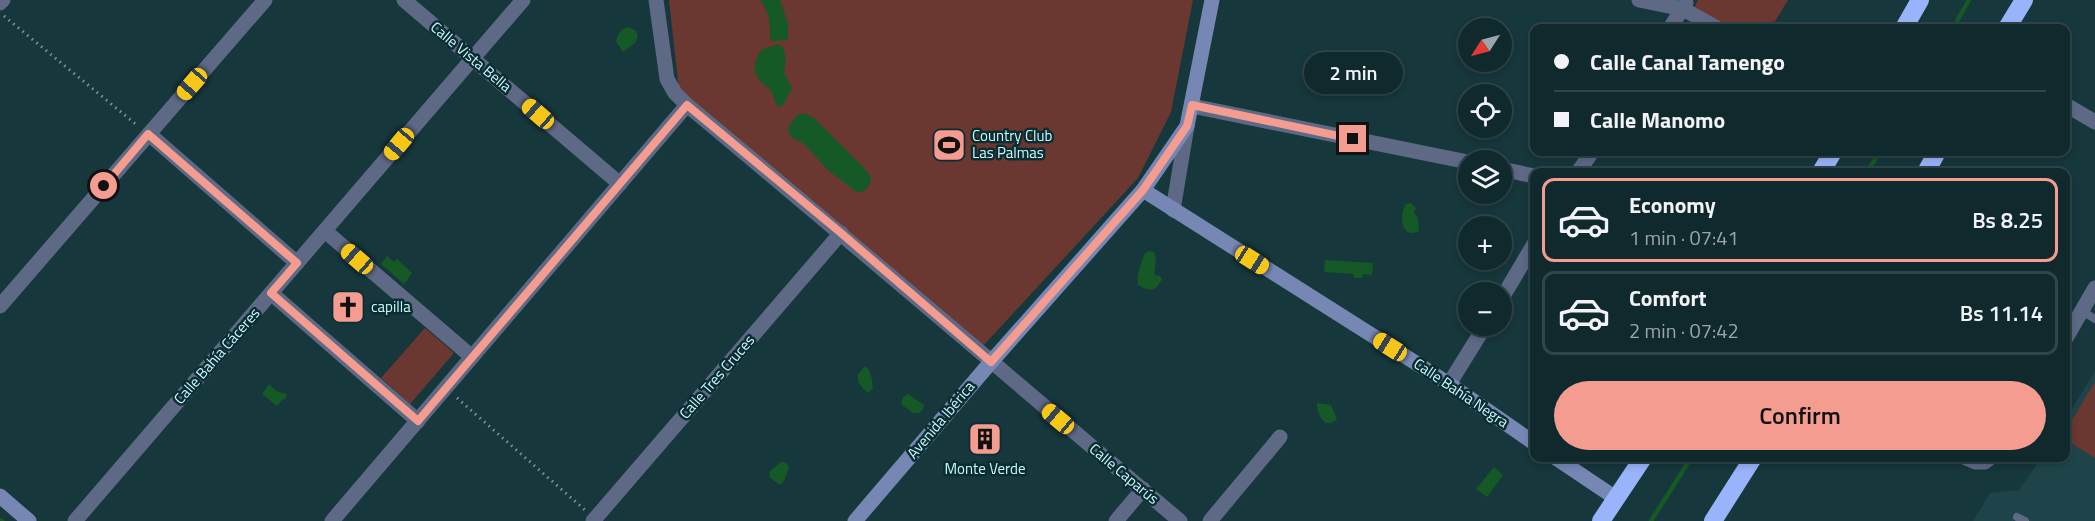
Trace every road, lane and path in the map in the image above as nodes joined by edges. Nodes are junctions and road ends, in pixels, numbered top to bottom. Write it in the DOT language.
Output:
graph roads {
  1 [pos="3,0"];
  2 [pos="265,0"];
  3 [pos="404,0"];
  4 [pos="523,0"];
  5 [pos="656,0"];
  6 [pos="1212,0"];
  7 [pos="1639,0"];
  8 [pos="1920,0"];
  9 [pos="2024,0"];
  10 [pos="0,3"];
  11 [pos="1685,4"];
  12 [pos="0,13"];
  13 [pos="1672,24"];
  14 [pos="1712,24"];
  15 [pos="1906,24"];
  16 [pos="2009,24"];
  17 [pos="473,58"];
  18 [pos="687,105"];
  19 [pos="1192,105"];
  20 [pos="2070,107"];
  21 [pos="2095,122"];
  22 [pos="1187,126"];
  23 [pos="148,134"];
  24 [pos="1458,160"];
  25 [pos="1512,171"];
  26 [pos="1530,175"];
  27 [pos="620,184"];
  28 [pos="1143,190"];
  29 [pos="1173,210"];
  30 [pos="325,231"];
  31 [pos="841,233"];
  32 [pos="1530,251"];
  33 [pos="297,263"];
  34 [pos="1511,282"];
  35 [pos="2095,288"];
  36 [pos="271,293"];
  37 [pos="0,306"];
  38 [pos="2089,315"];
  39 [pos="2070,334"];
  40 [pos="1479,336"];
  41 [pos="472,357"];
  42 [pos="991,362"];
  43 [pos="1449,384"];
  44 [pos="446,388"];
  45 [pos="418,421"];
  46 [pos="1280,437"];
  47 [pos="1530,440"];
  48 [pos="1562,462"];
  49 [pos="1640,462"];
  50 [pos="1750,462"];
  51 [pos="1143,489"];
  52 [pos="0,496"];
  53 [pos="1617,499"];
  54 [pos="594,520"];
  55 [pos="29,521"];
  56 [pos="75,521"];
  57 [pos="332,521"];
  58 [pos="855,521"];
  59 [pos="1116,521"];
  60 [pos="1180,521"];
  61 [pos="1210,521"];
  62 [pos="1601,521"];
  63 [pos="1713,521"];
  1 -- 10 [label="street"];
  2 -- 23 [label="street"];
  3 -- 17 [label="street, Calle Vista Bella"];
  4 -- 17 [label="street, Calle Bahía Cáceres"];
  5 -- 18 [label="street, Calle Caparús"];
  6 -- 19 [label="street, Avenida Ibérica"];
  7 -- 11 [label="street"];
  8 -- 15 [label="highway"];
  9 -- 16 [label="highway"];
  11 -- 13 [label="street"];
  11 -- 14 [label="street"];
  12 -- 23 [label="path"];
  17 -- 27 [label="street, Calle Vista Bella"];
  17 -- 30 [label="street, Calle Bahía Cáceres"];
  18 -- 27 [label="street"];
  18 -- 31 [label="street, Calle Caparús"];
  19 -- 22 [label="street, Avenida Ibérica"];
  19 -- 24 [label="street"];
  20 -- 21 [label="street"];
  22 -- 28 [label="street, Avenida Ibérica"];
  22 -- 29 [label="street, Avenida Ibérica"];
  23 -- 33 [label="street"];
  23 -- 37 [label="street"];
  25 -- 26 [label="street"];
  27 -- 41 [label="street"];
  28 -- 29 [label="street, Calle Bahía Negra"];
  28 -- 42 [label="street, Avenida Ibérica"];
  29 -- 43 [label="street, Calle Bahía Negra"];
  30 -- 33 [label="street, Calle Bahía Cáceres"];
  30 -- 41 [label="street"];
  31 -- 42 [label="street, Calle Caparús"];
  31 -- 54 [label="street, Calle Tres Cruces"];
  32 -- 34 [label="street"];
  33 -- 36 [label="street, Calle Bahía Cáceres"];
  35 -- 38 [label="street"];
  36 -- 45 [label="street"];
  36 -- 56 [label="street, Calle Bahía Cáceres"];
  38 -- 39 [label="street"];
  40 -- 43 [label="street"];
  41 -- 44 [label="street"];
  42 -- 51 [label="street, Calle Caparús"];
  42 -- 58 [label="street, Avenida Ibérica"];
  43 -- 47 [label="street, Calle Bahía Negra"];
  44 -- 45 [label="street"];
  44 -- 54 [label="path"];
  45 -- 57 [label="street"];
  46 -- 61 [label="street"];
  48 -- 53 [label="street"];
  49 -- 53 [label="highway"];
  50 -- 63 [label="highway"];
  51 -- 59 [label="street"];
  51 -- 60 [label="street, Calle Caparús"];
  52 -- 55 [label="street"];
  53 -- 62 [label="highway"];
}
